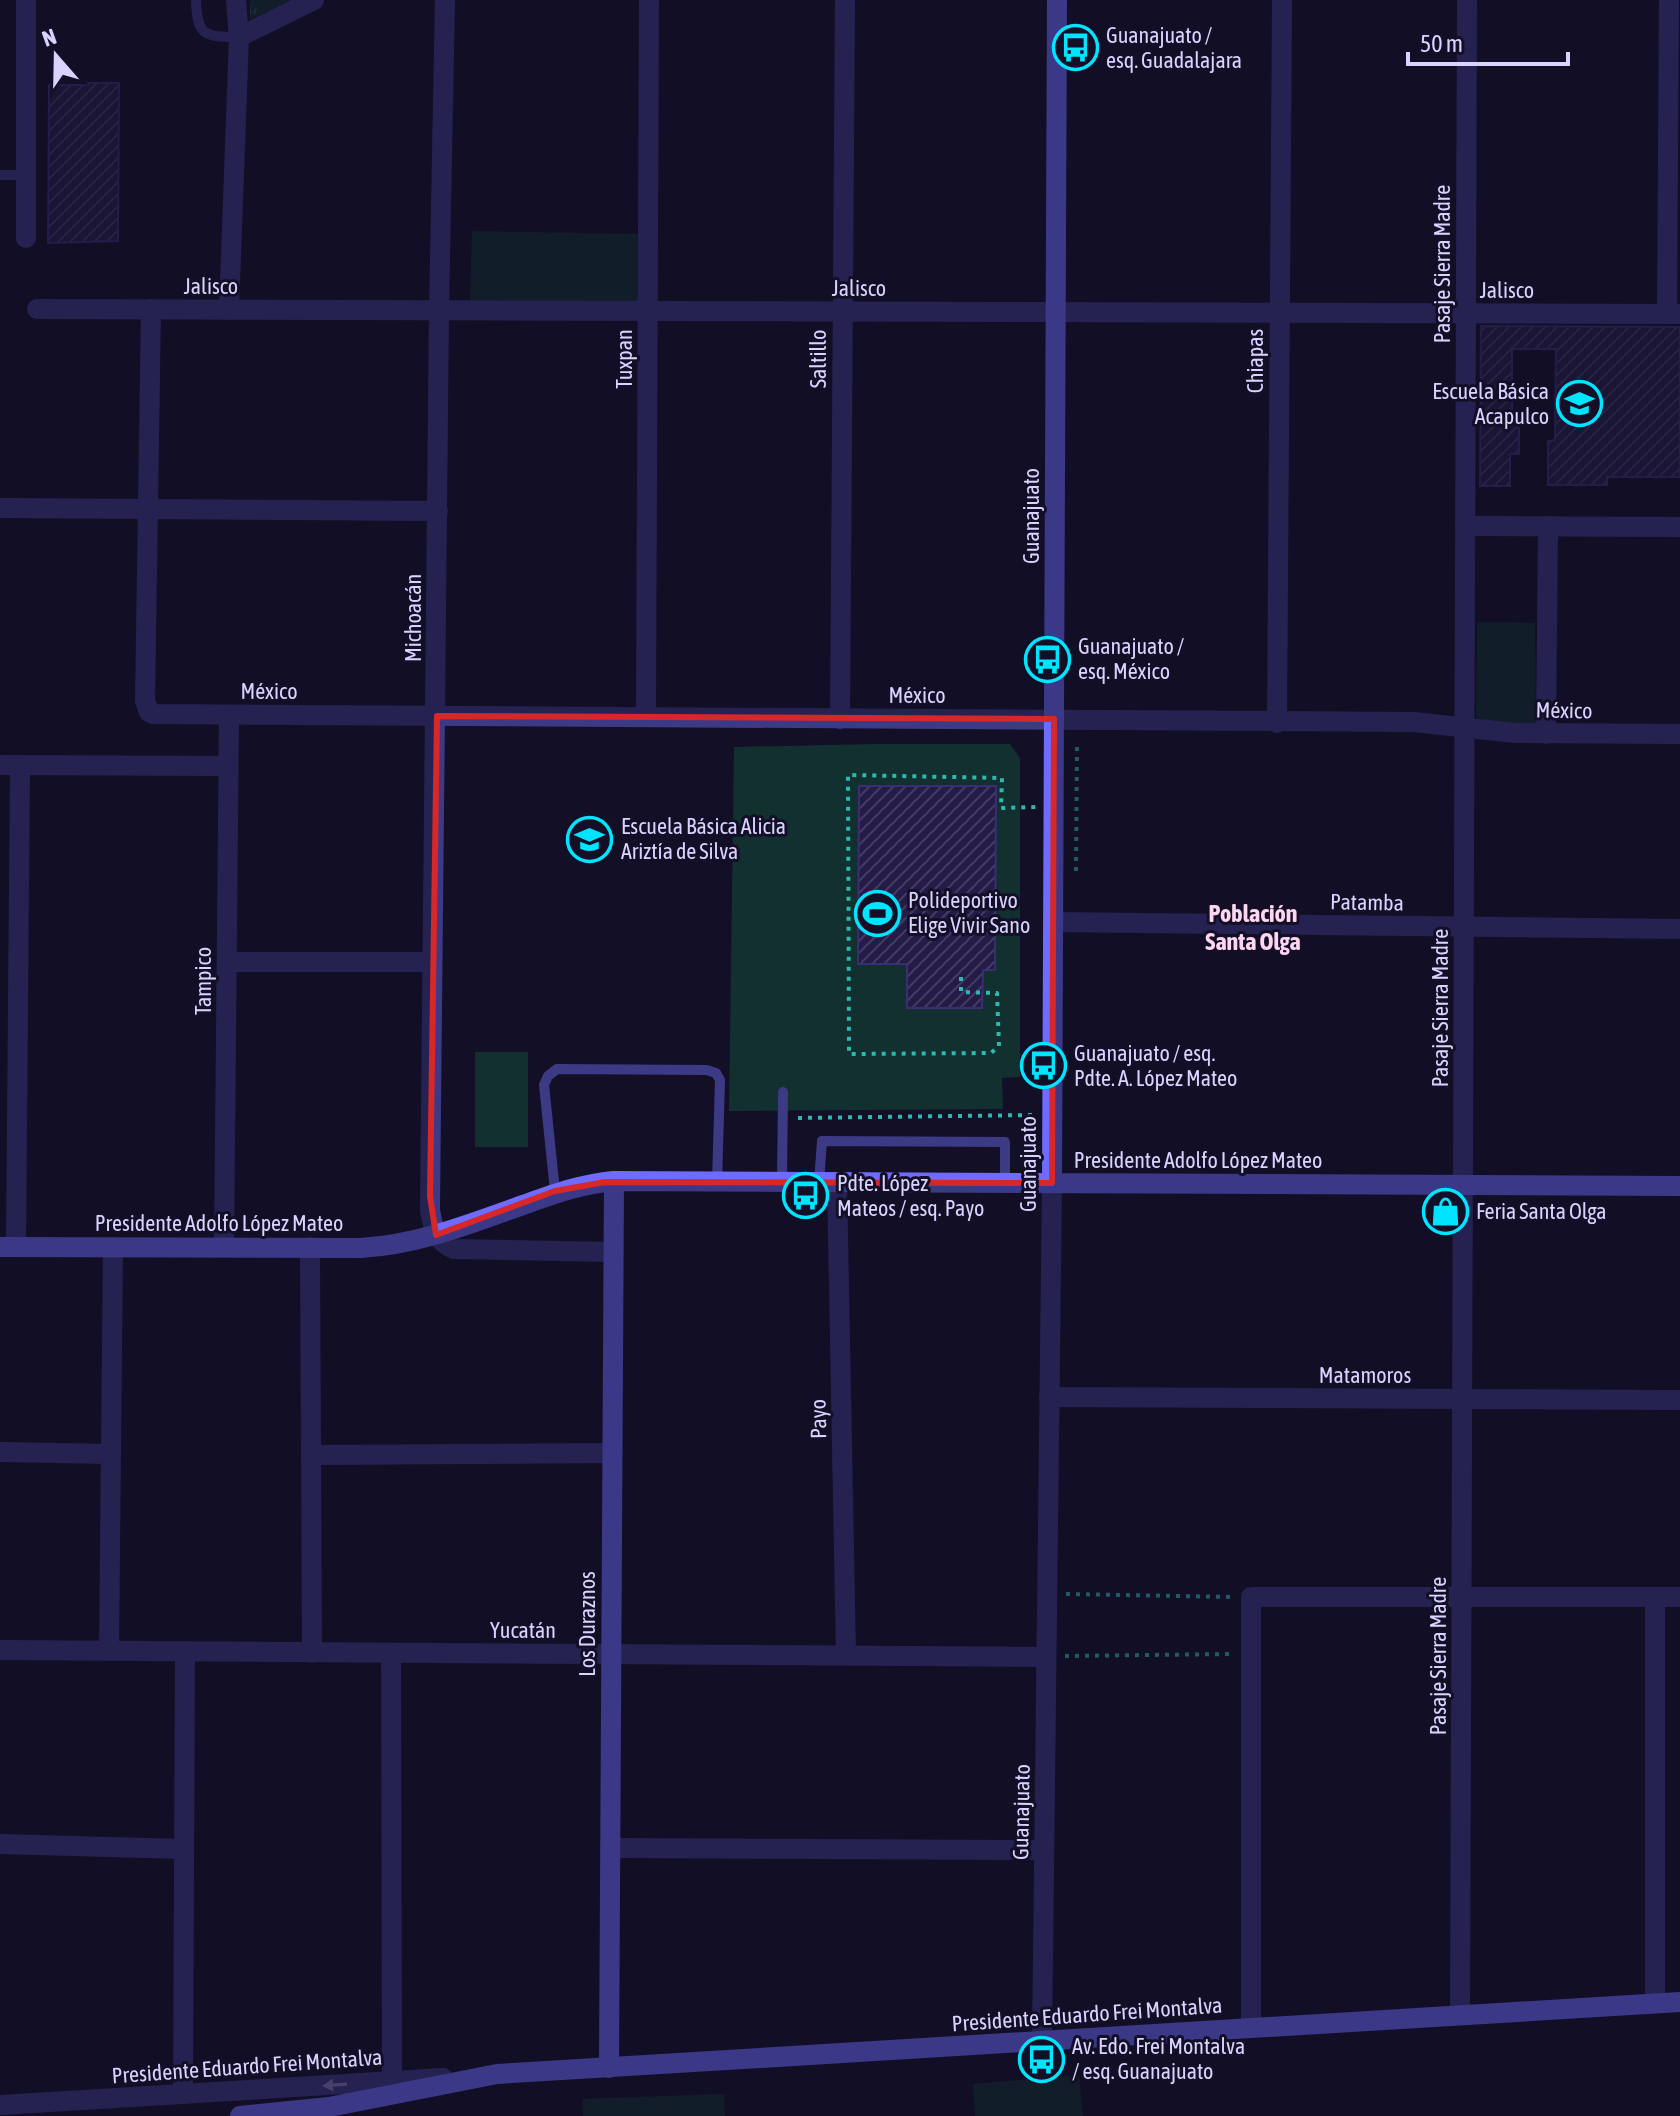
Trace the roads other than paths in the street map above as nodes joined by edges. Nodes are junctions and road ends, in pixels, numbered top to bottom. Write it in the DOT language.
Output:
graph roads {
  1 [pos="26,0"];
  2 [pos="196,0"];
  3 [pos="236,0"];
  4 [pos="314,0"];
  5 [pos="445,0"];
  6 [pos="649,0"];
  7 [pos="845,0"];
  8 [pos="1057,0"];
  9 [pos="1282,0"];
  10 [pos="1467,0"];
  11 [pos="1669,0"];
  12 [pos="239,37"];
  13 [pos="0,175"];
  14 [pos="27,175"];
  15 [pos="26,238"];
  16 [pos="37,309"];
  17 [pos="151,309"];
  18 [pos="229,310"];
  19 [pos="439,310"];
  20 [pos="648,311"];
  21 [pos="843,312"];
  22 [pos="1056,312"];
  23 [pos="1280,313"];
  24 [pos="1466,314"];
  25 [pos="1673,314"];
  26 [pos="0,508"];
  27 [pos="148,509"];
  28 [pos="438,511"];
  29 [pos="1465,526"];
  30 [pos="1548,526"];
  31 [pos="1680,527"];
  32 [pos="229,715"];
  33 [pos="437,716"];
  34 [pos="646,717"];
  35 [pos="840,719"];
  36 [pos="1054,719"];
  37 [pos="1277,723"];
  38 [pos="1465,728"];
  39 [pos="1546,734"];
  40 [pos="1680,734"];
  41 [pos="10,765"];
  42 [pos="228,766"];
  43 [pos="1053,922"];
  44 [pos="1464,927"];
  45 [pos="1680,929"];
  46 [pos="227,962"];
  47 [pos="432,962"];
  48 [pos="9,967"];
  49 [pos="783,1092"];
  50 [pos="614,1181"];
  51 [pos="717,1182"];
  52 [pos="782,1182"];
  53 [pos="828,1182"];
  54 [pos="1005,1183"];
  55 [pos="1052,1183"];
  56 [pos="1463,1185"];
  57 [pos="1680,1186"];
  58 [pos="555,1191"];
  59 [pos="436,1235"];
  60 [pos="8,1247"];
  61 [pos="113,1247"];
  62 [pos="224,1247"];
  63 [pos="310,1247"];
  64 [pos="613,1252"];
  65 [pos="1049,1397"];
  66 [pos="1463,1399"];
  67 [pos="1680,1400"];
  68 [pos="0,1452"];
  69 [pos="612,1453"];
  70 [pos="111,1454"];
  71 [pos="311,1455"];
  72 [pos="1462,1597"];
  73 [pos="1655,1597"];
  74 [pos="1680,1597"];
  75 [pos="0,1650"];
  76 [pos="109,1651"];
  77 [pos="185,1652"];
  78 [pos="312,1653"];
  79 [pos="391,1653"];
  80 [pos="611,1654"];
  81 [pos="846,1655"];
  82 [pos="1046,1657"];
  83 [pos="0,1844"];
  84 [pos="610,1848"];
  85 [pos="184,1849"];
  86 [pos="1044,1850"];
  87 [pos="1680,2002"];
  88 [pos="1655,2003"];
  89 [pos="1460,2015"];
  90 [pos="1251,2028"];
  91 [pos="1042,2041"];
  92 [pos="609,2068"];
  93 [pos="497,2074"];
  94 [pos="392,2081"];
  95 [pos="183,2094"];
  96 [pos="0,2105"];
  97 [pos="240,2116"];
  1 -- 14 [label="street"];
  2 -- 12 [label="lane"];
  3 -- 12 [label="street"];
  4 -- 12 [label="street"];
  5 -- 19 [label="street, Michoacán"];
  6 -- 20 [label="street, Tuxpan"];
  7 -- 21 [label="street, Saltillo"];
  8 -- 22 [label="street, Guanajuato"];
  9 -- 23 [label="street, Chiapas"];
  10 -- 24 [label="street, Pasaje Sierra Madre"];
  11 -- 25 [label="street"];
  12 -- 18 [label="street"];
  13 -- 14 [label="lane"];
  14 -- 15 [label="street"];
  16 -- 17 [label="street, Jalisco"];
  17 -- 18 [label="street, Jalisco"];
  17 -- 27 [label="street"];
  18 -- 19 [label="street, Jalisco"];
  19 -- 20 [label="street, Jalisco"];
  19 -- 28 [label="street, Michoacán"];
  20 -- 21 [label="street, Jalisco"];
  20 -- 34 [label="street, Tuxpan"];
  21 -- 22 [label="street, Jalisco"];
  21 -- 35 [label="street, Saltillo"];
  22 -- 23 [label="street, Jalisco"];
  22 -- 36 [label="street, Guanajuato"];
  23 -- 24 [label="street, Jalisco"];
  23 -- 37 [label="street, Chiapas"];
  24 -- 25 [label="street, Jalisco"];
  24 -- 29 [label="street, Pasaje Sierra Madre"];
  26 -- 27 [label="street"];
  27 -- 28 [label="street"];
  27 -- 32 [label="street, México"];
  28 -- 33 [label="street, Michoacán"];
  29 -- 30 [label="street"];
  29 -- 38 [label="street, Pasaje Sierra Madre"];
  30 -- 31 [label="street"];
  30 -- 39 [label="street"];
  32 -- 33 [label="street, México"];
  32 -- 42 [label="street, Tampico"];
  33 -- 34 [label="street, México"];
  33 -- 47 [label="street, Michoacán"];
  34 -- 35 [label="street, México"];
  35 -- 36 [label="street, México"];
  36 -- 37 [label="street, México"];
  36 -- 43 [label="street, Guanajuato"];
  37 -- 38 [label="street, México"];
  38 -- 39 [label="street, México"];
  38 -- 44 [label="street, Pasaje Sierra Madre"];
  39 -- 40 [label="street, México"];
  41 -- 42 [label="street"];
  41 -- 48 [label="street"];
  42 -- 46 [label="street, Tampico"];
  43 -- 44 [label="street, Patamba"];
  43 -- 55 [label="street, Guanajuato"];
  44 -- 45 [label="street, Patamba"];
  44 -- 56 [label="street, Pasaje Sierra Madre"];
  46 -- 47 [label="street"];
  46 -- 62 [label="street, Tampico"];
  47 -- 59 [label="street, Michoacán"];
  48 -- 60 [label="street"];
  49 -- 52 [label="lane"];
  50 -- 51 [label="street, Presidente Adolfo López Mateo"];
  50 -- 58 [label="street, Presidente Adolfo López Mateo"];
  50 -- 64 [label="street, Los Duraznos"];
  51 -- 52 [label="street, Presidente Adolfo López Mateo"];
  51 -- 58 [label="lane"];
  52 -- 53 [label="street, Presidente Adolfo López Mateo"];
  53 -- 54 [label="street, Presidente Adolfo López Mateo"];
  53 -- 54 [label="lane"];
  53 -- 81 [label="street, Payo"];
  54 -- 55 [label="street, Presidente Adolfo López Mateo"];
  55 -- 56 [label="street, Presidente Adolfo López Mateo"];
  55 -- 65 [label="street, Guanajuato"];
  56 -- 57 [label="street, Presidente Adolfo López Mateo"];
  56 -- 66 [label="street, Pasaje Sierra Madre"];
  58 -- 59 [label="street, Presidente Adolfo López Mateo"];
  59 -- 63 [label="street, Presidente Adolfo López Mateo"];
  59 -- 64 [label="street"];
  60 -- 61 [label="street, Presidente Adolfo López Mateo"];
  61 -- 62 [label="street, Presidente Adolfo López Mateo"];
  61 -- 70 [label="street"];
  62 -- 63 [label="street, Presidente Adolfo López Mateo"];
  63 -- 71 [label="street"];
  64 -- 69 [label="street, Los Duraznos"];
  65 -- 66 [label="street, Matamoros"];
  65 -- 82 [label="street, Guanajuato"];
  66 -- 67 [label="street, Matamoros"];
  66 -- 72 [label="street, Pasaje Sierra Madre"];
  68 -- 70 [label="street"];
  69 -- 71 [label="street"];
  69 -- 80 [label="street, Los Duraznos"];
  70 -- 76 [label="street"];
  71 -- 78 [label="street"];
  72 -- 73 [label="street"];
  72 -- 89 [label="street, Pasaje Sierra Madre"];
  72 -- 90 [label="street"];
  73 -- 74 [label="street"];
  73 -- 88 [label="street"];
  75 -- 76 [label="street, Yucatán"];
  76 -- 77 [label="street, Yucatán"];
  77 -- 78 [label="street, Yucatán"];
  77 -- 85 [label="street"];
  78 -- 79 [label="street, Yucatán"];
  79 -- 80 [label="street, Yucatán"];
  79 -- 94 [label="street"];
  80 -- 81 [label="street, Yucatán"];
  80 -- 84 [label="street, Los Duraznos"];
  81 -- 82 [label="street, Yucatán"];
  82 -- 86 [label="street, Guanajuato"];
  83 -- 85 [label="street"];
  84 -- 86 [label="street"];
  84 -- 92 [label="street, Los Duraznos"];
  85 -- 95 [label="street"];
  86 -- 91 [label="street, Guanajuato"];
  87 -- 88 [label="street, Presidente Eduardo Frei Montalva"];
  88 -- 89 [label="street, Presidente Eduardo Frei Montalva"];
  89 -- 90 [label="street, Presidente Eduardo Frei Montalva"];
  90 -- 91 [label="street, Presidente Eduardo Frei Montalva"];
  91 -- 92 [label="street, Presidente Eduardo Frei Montalva"];
  92 -- 93 [label="street, Presidente Eduardo Frei Montalva"];
  93 -- 94 [label="street, Presidente Eduardo Frei Montalva"];
  93 -- 97 [label="street, Presidente Eduardo Frei Montalva"];
  94 -- 95 [label="street, Presidente Eduardo Frei Montalva, one-way"];
  95 -- 96 [label="street, Presidente Eduardo Frei Montalva"];
}
